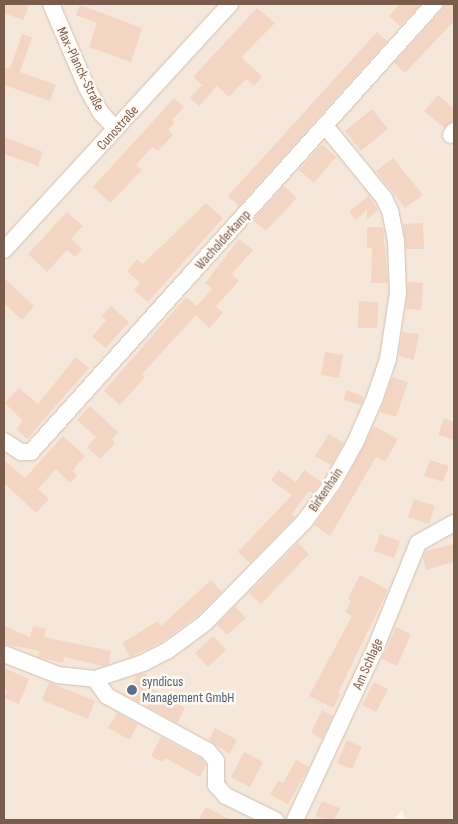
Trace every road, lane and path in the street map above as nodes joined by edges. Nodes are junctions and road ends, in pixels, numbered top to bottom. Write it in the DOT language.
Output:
graph roads {
  1 [pos="51,4"];
  2 [pos="230,4"];
  3 [pos="434,4"];
  4 [pos="326,127"];
  5 [pos="116,129"];
  6 [pos="4,250"];
  7 [pos="4,441"];
  8 [pos="454,523"];
  9 [pos="4,654"];
  10 [pos="95,680"];
  11 [pos="275,820"];
  12 [pos="295,820"];
  1 -- 5 [label="street, Max-Planck-Straße"];
  2 -- 5 [label="street, Cunostraße"];
  3 -- 4 [label="street, Wacholderkamp"];
  4 -- 7 [label="street, Wacholderkamp"];
  4 -- 10 [label="street, Birkenhain"];
  5 -- 6 [label="street, Cunostraße"];
  8 -- 12 [label="street, Am Schlage"];
  9 -- 10 [label="street, Birkenhain"];
  10 -- 11 [label="street"];
}
